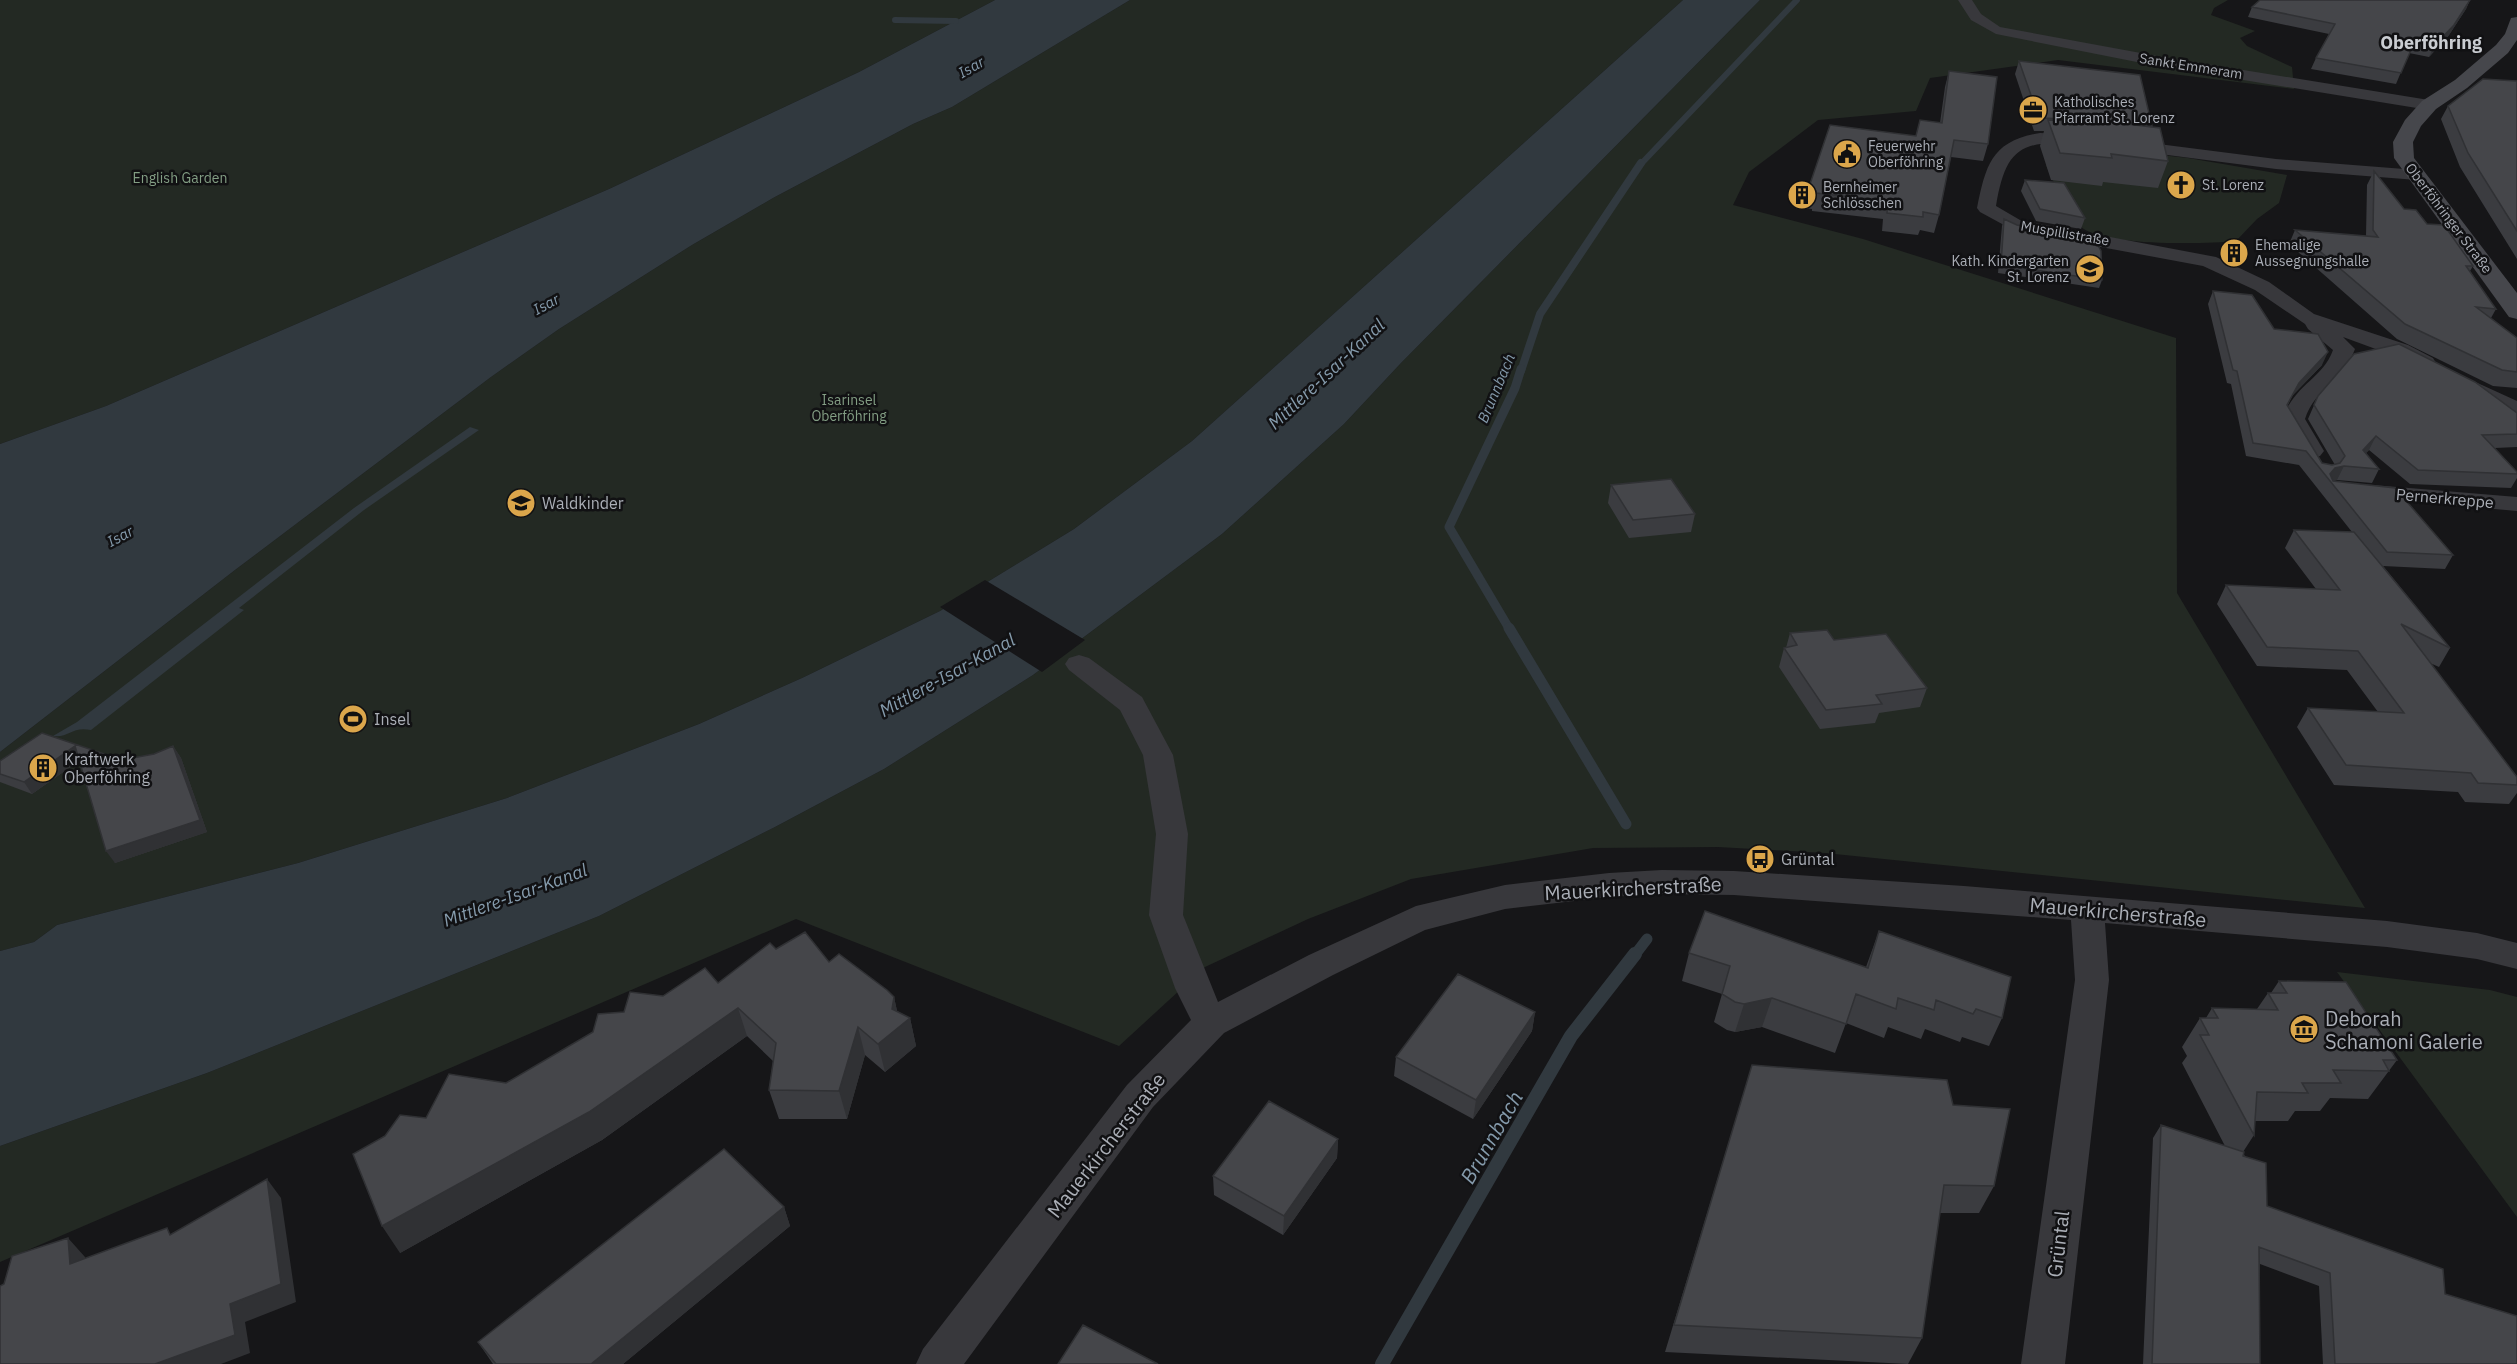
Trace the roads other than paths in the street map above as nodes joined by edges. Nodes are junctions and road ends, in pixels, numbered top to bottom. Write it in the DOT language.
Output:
graph roads {
  1 [pos="1965,0"];
  2 [pos="2517,22"];
  3 [pos="2430,105"];
  4 [pos="2417,176"];
  5 [pos="2517,312"];
  6 [pos="2307,318"];
  7 [pos="2517,410"];
  8 [pos="2517,504"];
  9 [pos="1078,664"];
  10 [pos="2087,909"];
  11 [pos="2517,956"];
  12 [pos="1211,1023"];
  13 [pos="938,1364"];
  14 [pos="2043,1364"];
  1 -- 3 [label="street, Sankt Emmeram"];
  2 -- 3 [label="main road, Oberföhringer Straße"];
  3 -- 4 [label="main road, Oberföhringer Straße"];
  4 -- 5 [label="main road, Oberföhringer Straße"];
  4 -- 6 [label="street, Muspillistraße"];
  6 -- 7 [label="street, Muspillistraße"];
  6 -- 8 [label="street, Pernerkreppe"];
  9 -- 12 [label="street"];
  10 -- 11 [label="street, Mauerkircherstraße"];
  10 -- 12 [label="street, Mauerkircherstraße"];
  10 -- 14 [label="street, Grüntal"];
  12 -- 13 [label="street, Mauerkircherstraße"];
}
